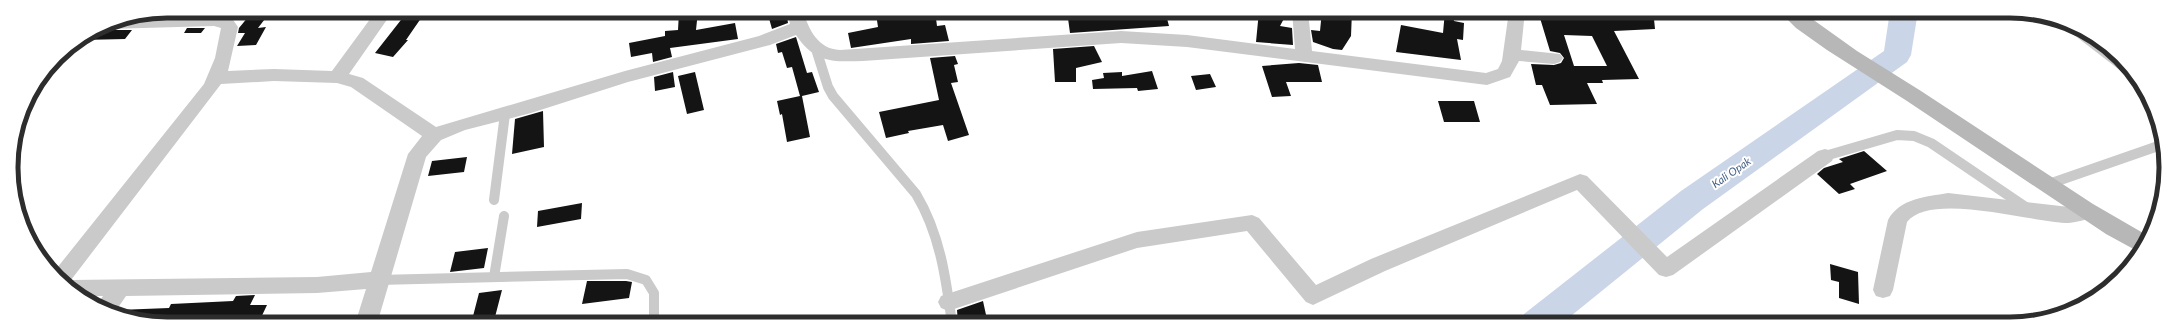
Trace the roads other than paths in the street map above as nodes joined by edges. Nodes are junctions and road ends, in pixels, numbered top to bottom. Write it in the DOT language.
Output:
graph roads {
  1 [pos="380,18"];
  2 [pos="797,18"];
  3 [pos="1301,18"];
  4 [pos="1516,18"];
  5 [pos="1797,18"];
  6 [pos="131,23"];
  7 [pos="2092,42"];
  8 [pos="816,49"];
  9 [pos="2105,53"];
  10 [pos="1512,55"];
  11 [pos="1304,56"];
  12 [pos="1554,58"];
  13 [pos="336,77"];
  14 [pos="217,78"];
  15 [pos="505,114"];
  16 [pos="434,135"];
  17 [pos="2158,146"];
  18 [pos="1825,156"];
  19 [pos="2046,185"];
  20 [pos="494,200"];
  21 [pos="2032,212"];
  22 [pos="2086,212"];
  23 [pos="504,216"];
  24 [pos="2139,242"];
  25 [pos="64,275"];
  26 [pos="494,277"];
  27 [pos="378,280"];
  28 [pos="121,287"];
  29 [pos="79,288"];
  30 [pos="1883,290"];
  31 [pos="948,302"];
  32 [pos="108,305"];
  33 [pos="368,317"];
  34 [pos="654,317"];
  35 [pos="951,317"];
  1 -- 13 [label="street"];
  2 -- 8 [label="street"];
  2 -- 15 [label="street"];
  3 -- 11 [label="street"];
  4 -- 10 [label="street"];
  5 -- 19 [label="street"];
  6 -- 14 [label="street"];
  7 -- 9 [label="lane"];
  8 -- 11 [label="street"];
  8 -- 31 [label="lane"];
  10 -- 11 [label="street"];
  10 -- 12 [label="street"];
  13 -- 14 [label="street"];
  13 -- 16 [label="street"];
  14 -- 25 [label="street"];
  15 -- 16 [label="street"];
  15 -- 20 [label="lane"];
  16 -- 27 [label="street"];
  17 -- 19 [label="lane"];
  18 -- 21 [label="lane"];
  18 -- 31 [label="street"];
  19 -- 22 [label="street"];
  21 -- 22 [label="street"];
  21 -- 30 [label="street"];
  22 -- 24 [label="street"];
  23 -- 26 [label="lane"];
  26 -- 27 [label="lane"];
  26 -- 34 [label="lane"];
  27 -- 28 [label="street"];
  27 -- 33 [label="street"];
  28 -- 29 [label="street"];
  28 -- 32 [label="street"];
  31 -- 35 [label="lane"];
}
